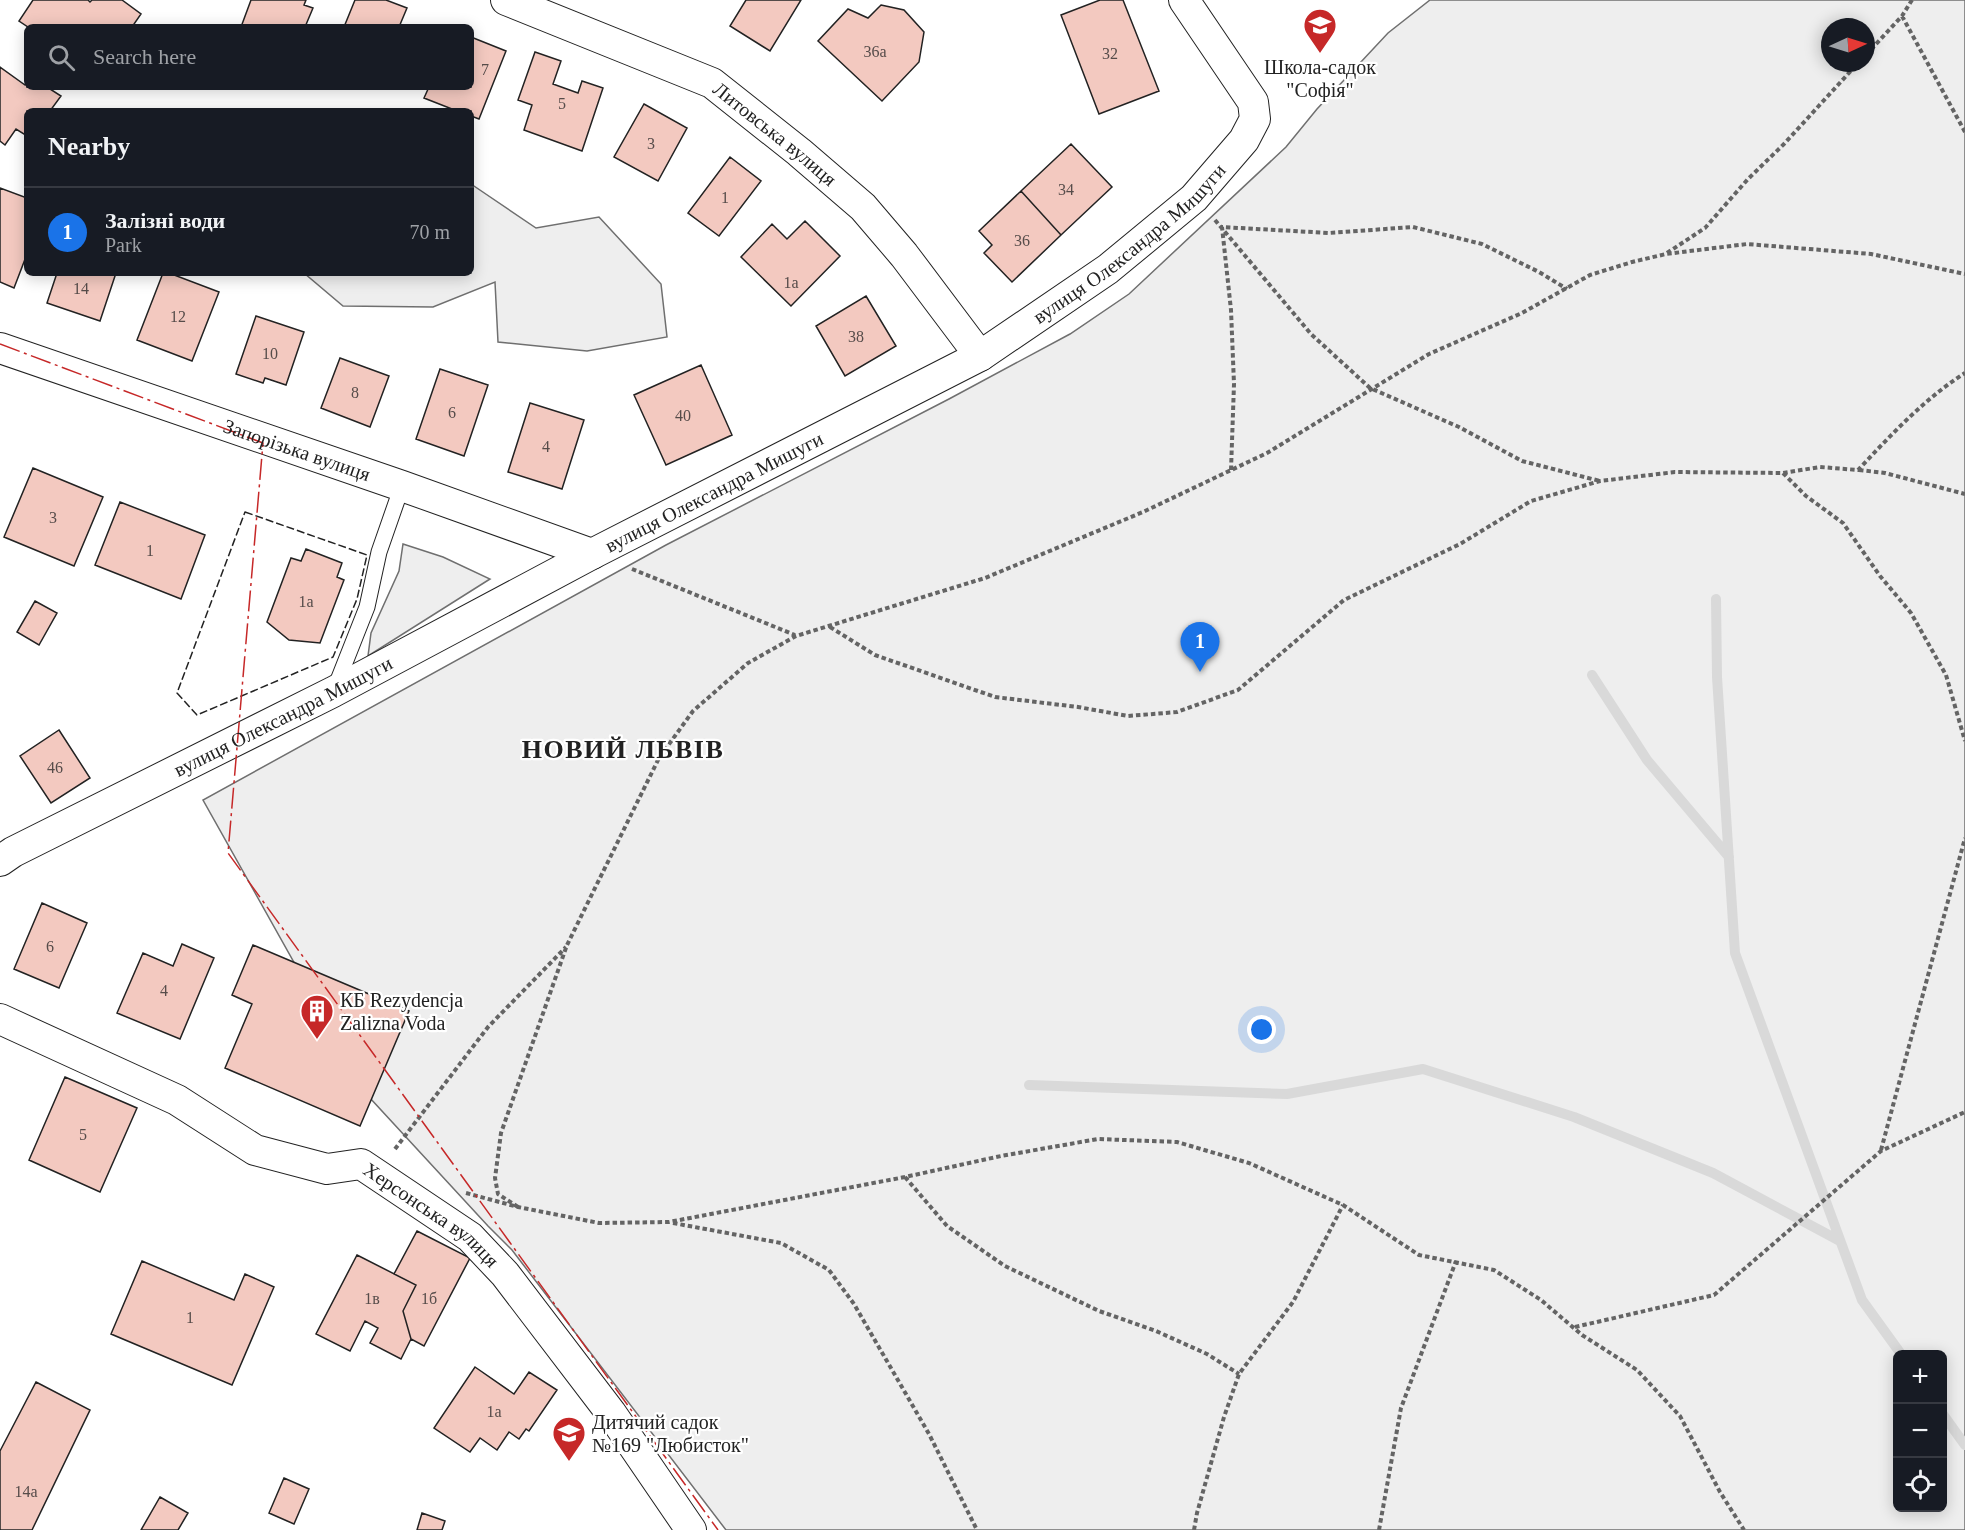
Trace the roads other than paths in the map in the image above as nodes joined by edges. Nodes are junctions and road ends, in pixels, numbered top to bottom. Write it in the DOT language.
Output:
graph roads {
  1 [pos="506,0"];
  2 [pos="1184,0"];
  3 [pos="0,348"];
  4 [pos="980,356"];
  5 [pos="402,486"];
  6 [pos="592,554"];
  7 [pos="333,692"];
  8 [pos="0,861"];
  9 [pos="0,1019"];
  10 [pos="691,1530"];
  1 -- 4 [label="street, Литовська вулиця"];
  2 -- 4 [label="street, вулиця Олександра Мишуги"];
  3 -- 5 [label="street, Запорізька вулиця"];
  4 -- 6 [label="street, вулиця Олександра Мишуги"];
  5 -- 6 [label="street, Запорізька вулиця"];
  5 -- 7 [label="lane"];
  6 -- 7 [label="street, вулиця Олександра Мишуги"];
  7 -- 8 [label="street, вулиця Олександра Мишуги"];
  9 -- 10 [label="street, Херсонська вулиця"];
}
